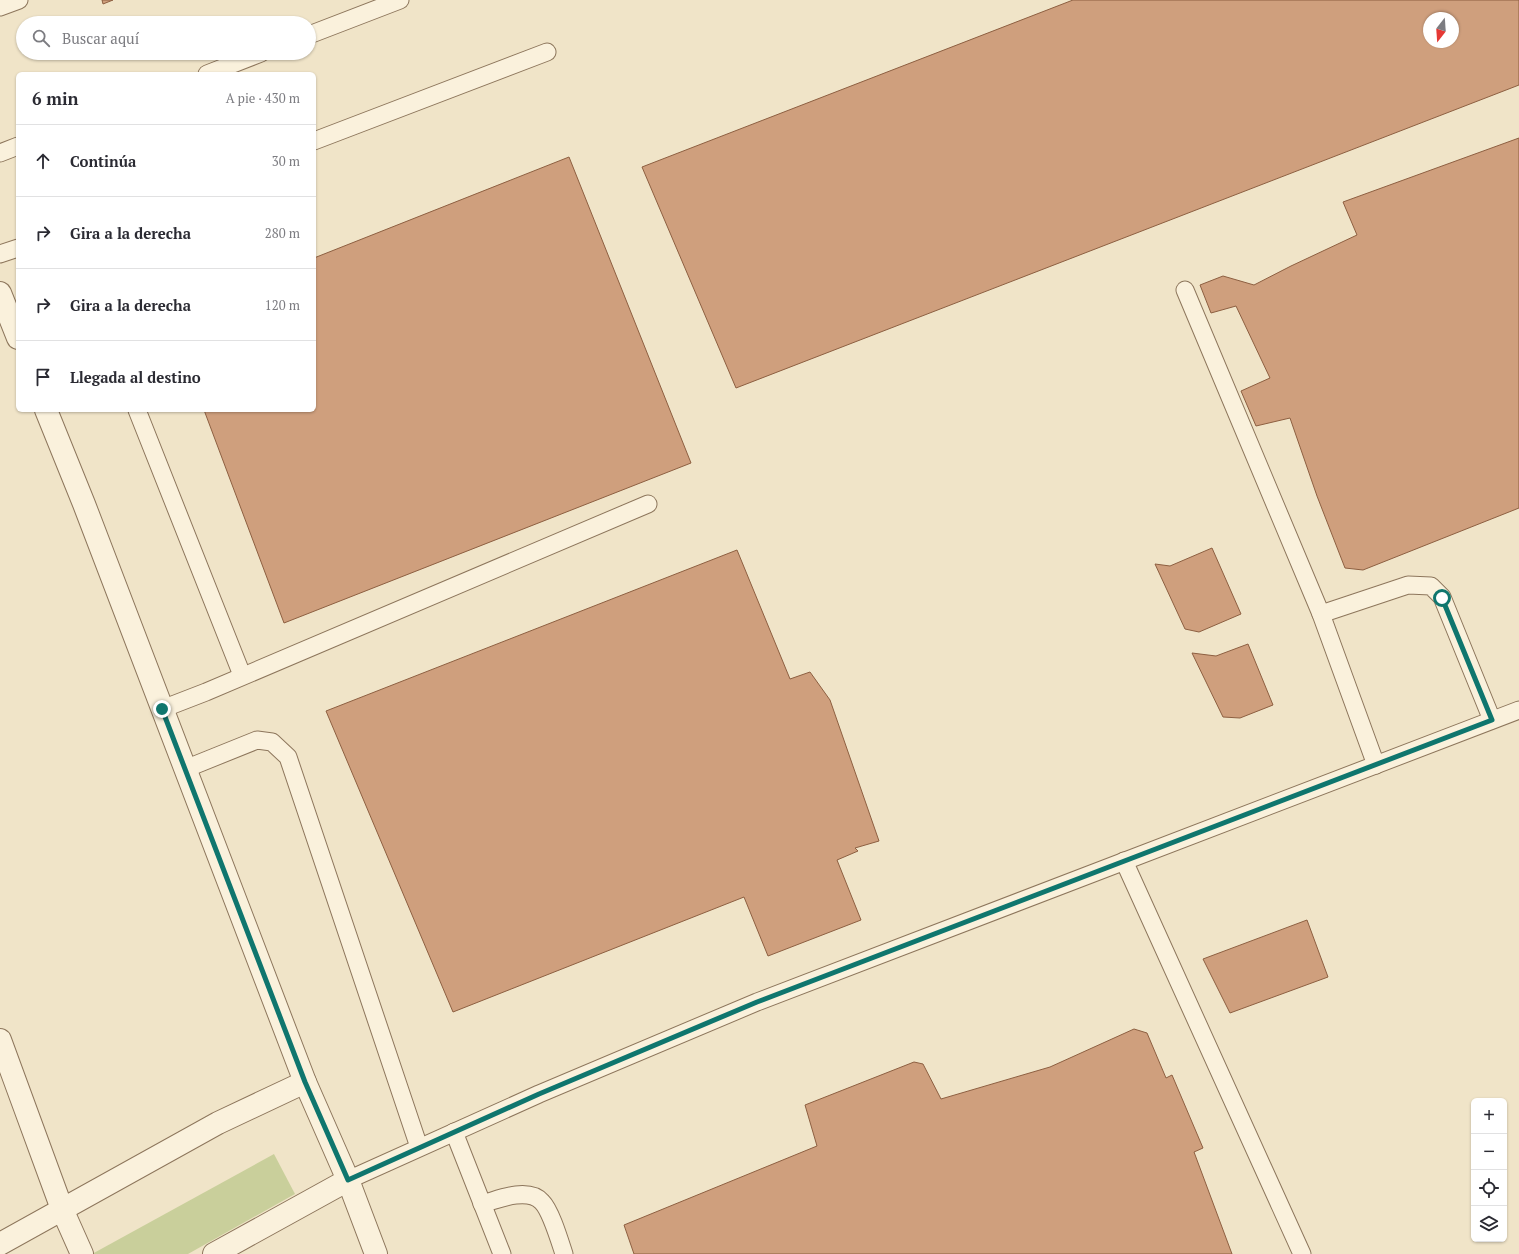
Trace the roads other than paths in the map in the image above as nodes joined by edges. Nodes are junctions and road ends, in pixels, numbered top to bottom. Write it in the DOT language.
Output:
graph roads {
  1 [pos="19,0"];
  2 [pos="400,0"];
  3 [pos="0,6"];
  4 [pos="316,32"];
  5 [pos="547,52"];
  6 [pos="244,60"];
  7 [pos="212,72"];
  8 [pos="316,140"];
  9 [pos="16,147"];
  10 [pos="0,153"];
  11 [pos="16,249"];
  12 [pos="0,254"];
  13 [pos="1184,290"];
  14 [pos="0,292"];
  15 [pos="16,333"];
  16 [pos="47,412"];
  17 [pos="138,412"];
  18 [pos="648,504"];
  19 [pos="1321,614"];
  20 [pos="242,675"];
  21 [pos="162,709"];
  22 [pos="1519,710"];
  23 [pos="1492,720"];
  24 [pos="1376,765"];
  25 [pos="185,769"];
  26 [pos="1124,861"];
  27 [pos="0,1040"];
  28 [pos="305,1082"];
  29 [pos="454,1132"];
  30 [pos="419,1147"];
  31 [pos="348,1180"];
  32 [pos="482,1204"];
  33 [pos="62,1209"];
  34 [pos="0,1244"];
  35 [pos="82,1254"];
  36 [pos="214,1254"];
  37 [pos="376,1254"];
  38 [pos="502,1254"];
  39 [pos="564,1254"];
  40 [pos="1302,1254"];
  1 -- 3 [label="lane"];
  2 -- 4 [label="lane"];
  5 -- 8 [label="lane"];
  6 -- 7 [label="lane"];
  9 -- 10 [label="lane"];
  11 -- 12 [label="lane"];
  13 -- 19 [label="lane"];
  14 -- 15 [label="street"];
  16 -- 21 [label="street"];
  17 -- 20 [label="lane"];
  18 -- 20 [label="lane"];
  19 -- 23 [label="lane"];
  19 -- 24 [label="lane"];
  20 -- 21 [label="lane"];
  21 -- 25 [label="street"];
  22 -- 23 [label="lane"];
  23 -- 24 [label="lane"];
  24 -- 26 [label="lane"];
  25 -- 28 [label="street"];
  25 -- 30 [label="lane"];
  26 -- 29 [label="lane"];
  26 -- 40 [label="lane"];
  27 -- 33 [label="street"];
  28 -- 31 [label="street"];
  28 -- 33 [label="street"];
  29 -- 30 [label="lane"];
  29 -- 32 [label="lane"];
  30 -- 31 [label="lane"];
  31 -- 36 [label="street"];
  31 -- 37 [label="street"];
  32 -- 38 [label="lane"];
  32 -- 39 [label="lane"];
  33 -- 34 [label="street"];
  33 -- 35 [label="street"];
}
